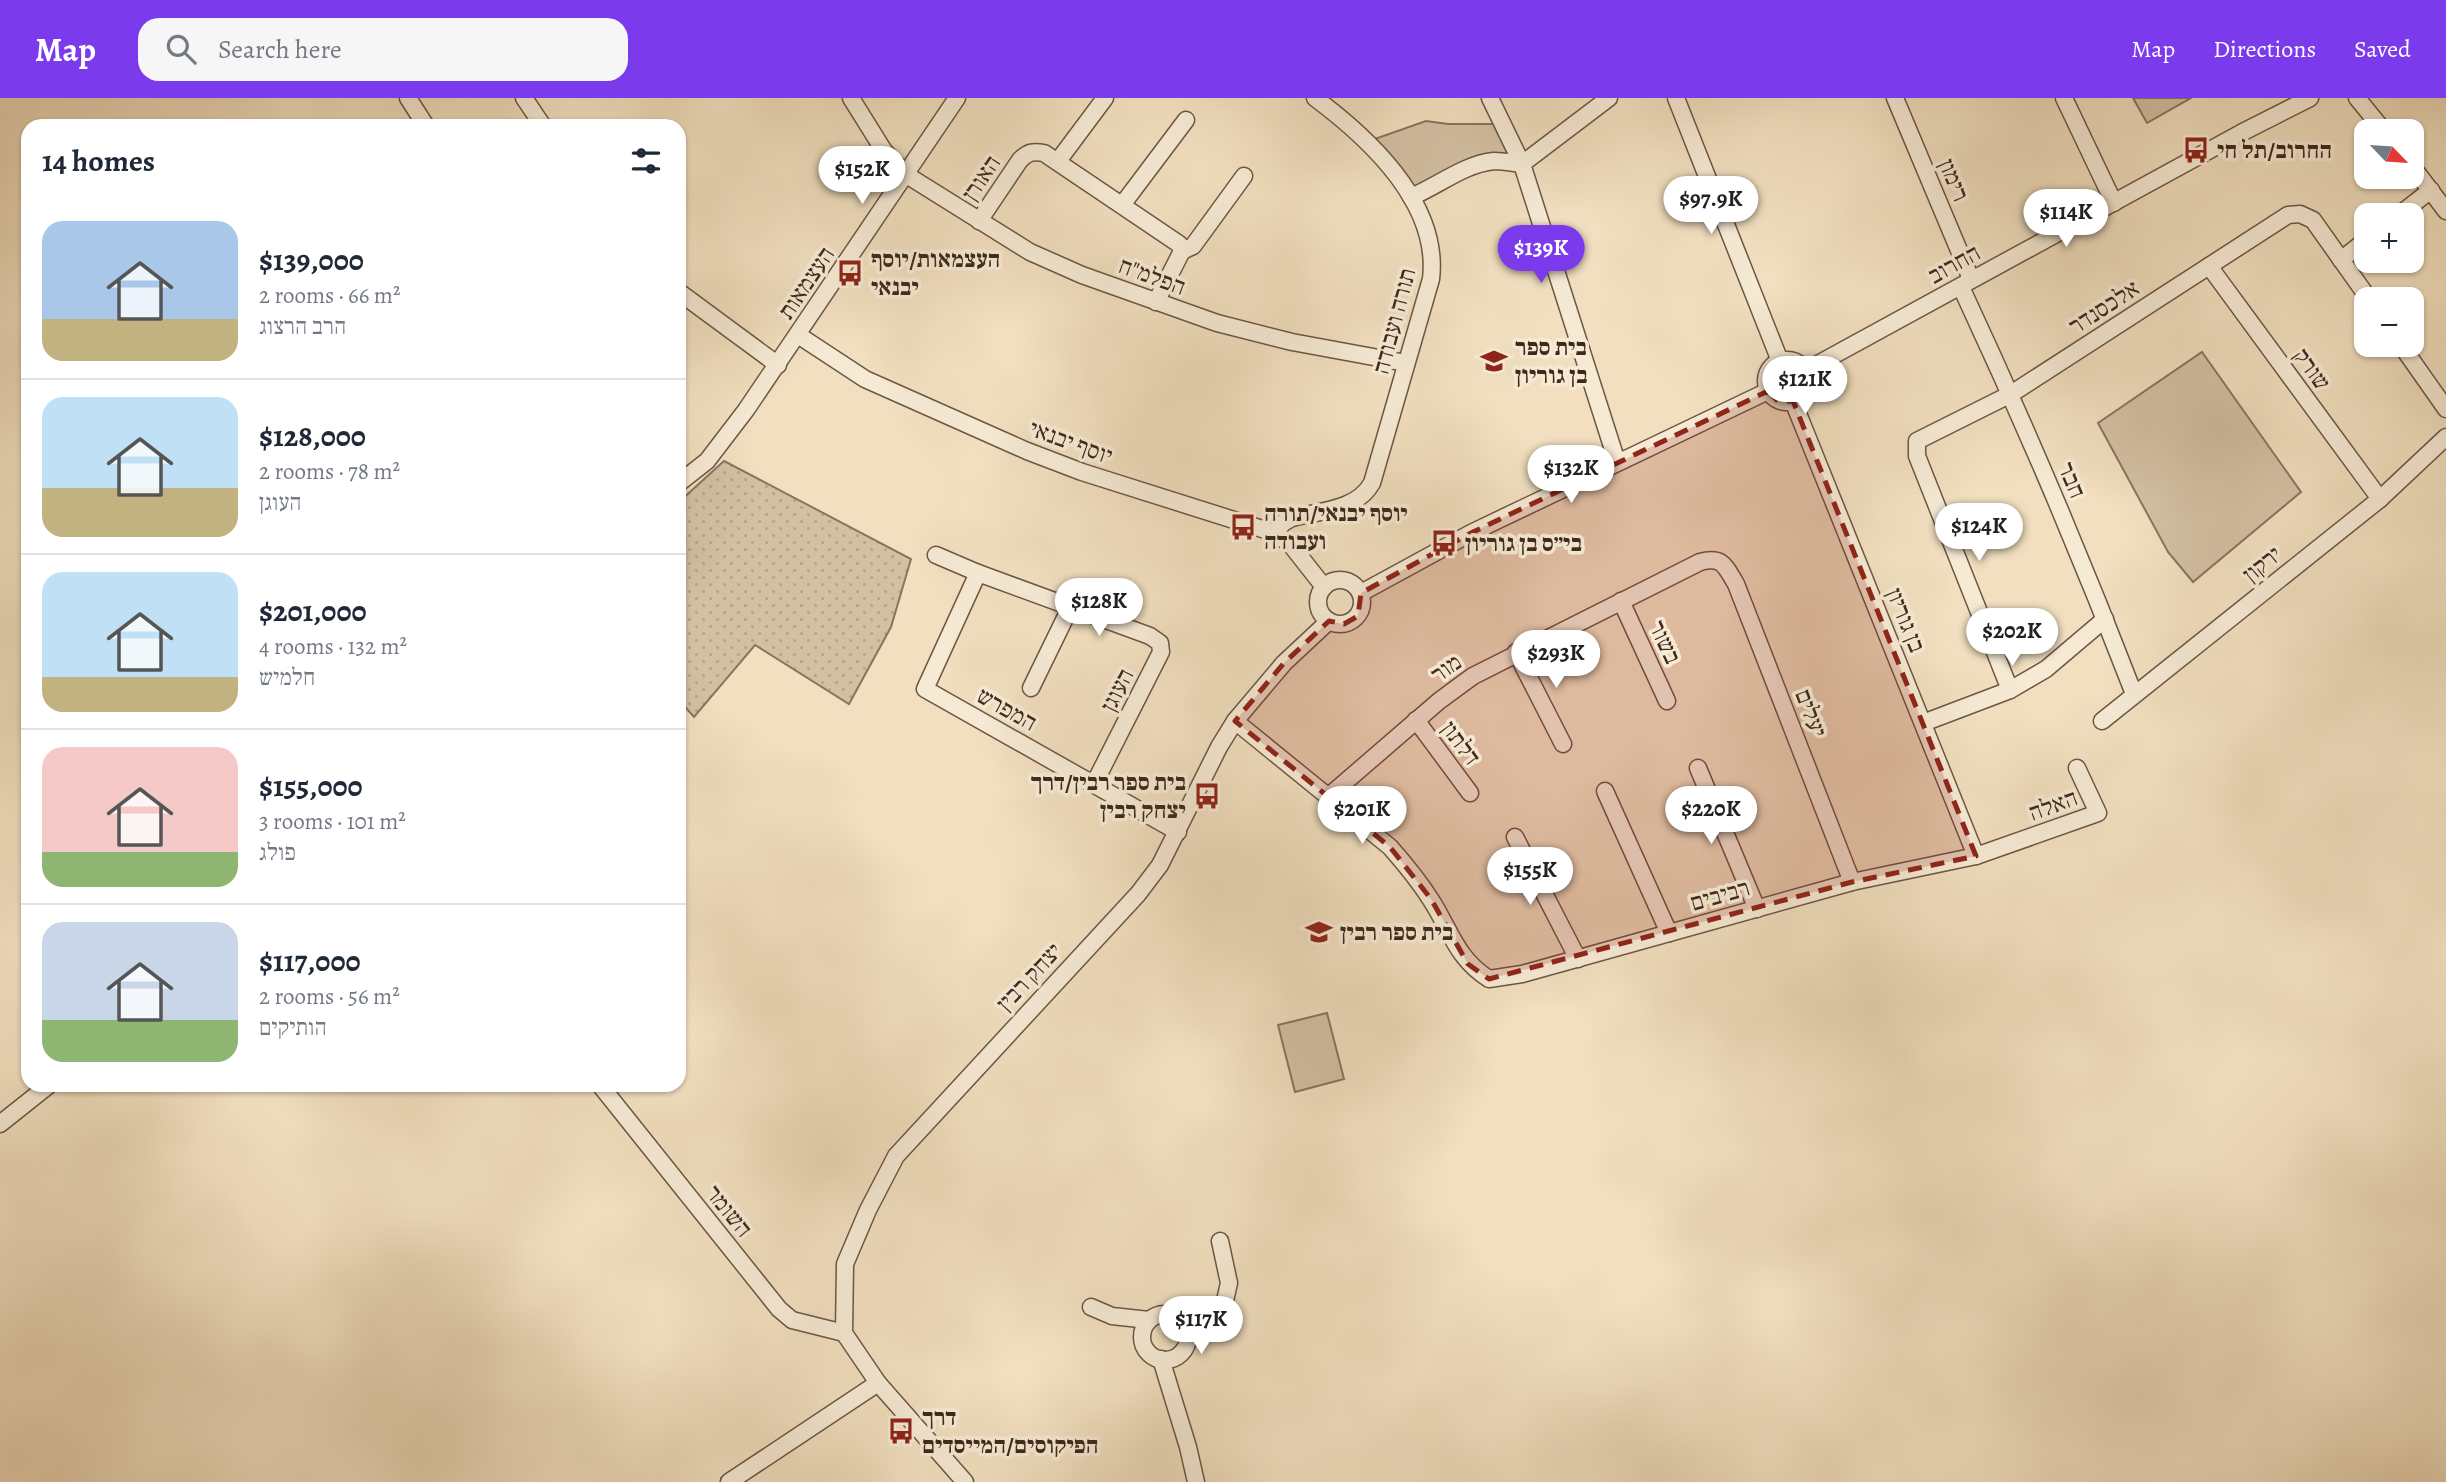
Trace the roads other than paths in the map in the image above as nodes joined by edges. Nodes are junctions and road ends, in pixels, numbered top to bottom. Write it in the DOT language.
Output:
graph roads {
  1 [pos="408,98"];
  2 [pos="524,98"];
  3 [pos="851,98"];
  4 [pos="957,98"];
  5 [pos="1105,98"];
  6 [pos="1315,98"];
  7 [pos="1490,98"];
  8 [pos="1609,98"];
  9 [pos="1676,98"];
  10 [pos="1895,98"];
  11 [pos="2064,98"];
  12 [pos="2310,98"];
  13 [pos="2357,98"];
  14 [pos="422,119"];
  15 [pos="538,119"];
  16 [pos="2374,119"];
  17 [pos="1186,120"];
  18 [pos="1058,161"];
  19 [pos="1522,164"];
  20 [pos="905,174"];
  21 [pos="1244,176"];
  22 [pos="2424,181"];
  23 [pos="2431,190"];
  24 [pos="1411,197"];
  25 [pos="2114,203"];
  26 [pos="2414,203"];
  27 [pos="1122,205"];
  28 [pos="2446,211"];
  29 [pos="979,221"];
  30 [pos="2354,250"];
  31 [pos="1181,251"];
  32 [pos="2341,260"];
  33 [pos="2209,267"];
  34 [pos="1966,283"];
  35 [pos="2360,287"];
  36 [pos="686,297"];
  37 [pos="1156,302"];
  38 [pos="798,335"];
  39 [pos="2409,357"];
  40 [pos="1780,361"];
  41 [pos="1406,363"];
  42 [pos="778,365"];
  43 [pos="1805,371"];
  44 [pos="1768,391"];
  45 [pos="2011,394"];
  46 [pos="1793,401"];
  47 [pos="2446,409"];
  48 [pos="2446,437"];
  49 [pos="1617,462"];
  50 [pos="686,477"];
  51 [pos="2379,499"];
  52 [pos="1275,533"];
  53 [pos="936,555"];
  54 [pos="1724,564"];
  55 [pos="978,573"];
  56 [pos="1324,587"];
  57 [pos="1361,593"];
  58 [pos="1621,601"];
  59 [pos="1070,608"];
  60 [pos="2105,618"];
  61 [pos="1329,621"];
  62 [pos="1516,653"];
  63 [pos="1031,688"];
  64 [pos="2010,690"];
  65 [pos="2134,694"];
  66 [pos="1667,701"];
  67 [pos="1416,720"];
  68 [pos="1235,721"];
  69 [pos="2102,721"];
  70 [pos="1923,723"];
  71 [pos="1563,744"];
  72 [pos="1698,768"];
  73 [pos="2077,768"];
  74 [pos="1094,785"];
  75 [pos="1605,791"];
  76 [pos="1470,793"];
  77 [pos="1329,796"];
  78 [pos="1178,832"];
  79 [pos="1515,838"];
  80 [pos="1976,856"];
  81 [pos="1852,882"];
  82 [pos="1757,909"];
  83 [pos="1669,933"];
  84 [pos="1578,959"];
  85 [pos="40,1092"];
  86 [pos="606,1092"];
  87 [pos="0,1124"];
  88 [pos="1220,1241"];
  89 [pos="1091,1307"];
  90 [pos="1149,1321"];
  91 [pos="1186,1328"];
  92 [pos="844,1334"];
  93 [pos="1161,1359"];
  94 [pos="878,1383"];
  95 [pos="729,1482"];
  96 [pos="965,1482"];
  97 [pos="1196,1482"];
  1 -- 14 [label="street"];
  2 -- 15 [label="street"];
  3 -- 20 [label="street, הפלמ\"ח"];
  4 -- 20 [label="street, העצמאות"];
  5 -- 18 [label="street"];
  6 -- 24 [label="street, תורה ועבודה"];
  7 -- 19 [label="street"];
  8 -- 19 [label="street"];
  9 -- 40 [label="street"];
  10 -- 34 [label="street, רימון"];
  11 -- 25 [label="street"];
  12 -- 25 [label="street, החרוב"];
  13 -- 16 [label="street"];
  17 -- 27 [label="street"];
  18 -- 27 [label="street, האורן"];
  18 -- 29 [label="street, האורן"];
  19 -- 24 [label="street"];
  19 -- 49 [label="street"];
  20 -- 29 [label="street, הפלמ\"ח"];
  20 -- 38 [label="street, העצמאות"];
  21 -- 31 [label="street"];
  22 -- 23 [label="street"];
  23 -- 26 [label="street"];
  23 -- 28 [label="street"];
  24 -- 41 [label="street, תורה ועבודה"];
  25 -- 34 [label="street, החרוב"];
  27 -- 31 [label="street, האורן"];
  29 -- 37 [label="street, הפלמ\"ח"];
  30 -- 32 [label="street"];
  31 -- 37 [label="street"];
  32 -- 33 [label="street, אלכסנדר"];
  32 -- 35 [label="street"];
  33 -- 45 [label="street, אלכסנדר"];
  33 -- 51 [label="street, שורק"];
  34 -- 43 [label="street, החרוב"];
  34 -- 45 [label="street, חבר"];
  36 -- 42 [label="street"];
  37 -- 41 [label="street, הפלמ\"ח"];
  38 -- 42 [label="street, העצמאות"];
  38 -- 52 [label="street, יוסף יבנאי"];
  39 -- 47 [label="street"];
  40 -- 43 [label="street"];
  40 -- 44 [label="street"];
  41 -- 52 [label="street, תורה ועבודה"];
  42 -- 50 [label="street, העצמאות"];
  43 -- 46 [label="street"];
  44 -- 46 [label="street"];
  44 -- 49 [label="street"];
  45 -- 60 [label="street, חבר"];
  45 -- 64 [label="street, אלכסנדר"];
  46 -- 70 [label="street, בן גוריון"];
  48 -- 51 [label="street, ירקון"];
  49 -- 57 [label="street"];
  51 -- 65 [label="street, ירקון"];
  52 -- 56 [label="street, יוסף יבנאי"];
  53 -- 55 [label="street, העוגן"];
  54 -- 58 [label="street, מור"];
  54 -- 81 [label="street, יעלים"];
  55 -- 59 [label="street, העוגן"];
  55 -- 74 [label="street, המפרש"];
  56 -- 57 [label="street"];
  56 -- 61 [label="street"];
  57 -- 61 [label="street"];
  58 -- 62 [label="street, מור"];
  58 -- 66 [label="street, בשור"];
  59 -- 63 [label="street"];
  59 -- 74 [label="street, העוגן"];
  60 -- 64 [label="street"];
  60 -- 65 [label="street, חבר"];
  61 -- 68 [label="street, יצחק רבין"];
  62 -- 67 [label="street, מור"];
  62 -- 71 [label="street"];
  64 -- 70 [label="street"];
  65 -- 69 [label="street, ירקון"];
  67 -- 76 [label="street, דלתון"];
  67 -- 77 [label="street, מור"];
  68 -- 77 [label="street"];
  68 -- 78 [label="street, יצחק רבין"];
  70 -- 80 [label="street, בן גוריון"];
  72 -- 82 [label="street"];
  73 -- 80 [label="street, האלה"];
  74 -- 78 [label="street, המפרש"];
  75 -- 83 [label="street"];
  77 -- 84 [label="street, רביבים"];
  78 -- 92 [label="street, יצחק רבין"];
  79 -- 84 [label="street"];
  80 -- 81 [label="street, רביבים"];
  81 -- 82 [label="street, רביבים"];
  82 -- 83 [label="street, רביבים"];
  83 -- 84 [label="street, רביבים"];
  85 -- 87 [label="street"];
  86 -- 92 [label="street, השומר"];
  88 -- 91 [label="street"];
  89 -- 90 [label="street"];
  90 -- 91 [label="street"];
  90 -- 93 [label="street"];
  91 -- 93 [label="street"];
  92 -- 94 [label="street"];
  93 -- 97 [label="street"];
  94 -- 95 [label="street"];
  94 -- 96 [label="street"];
}
